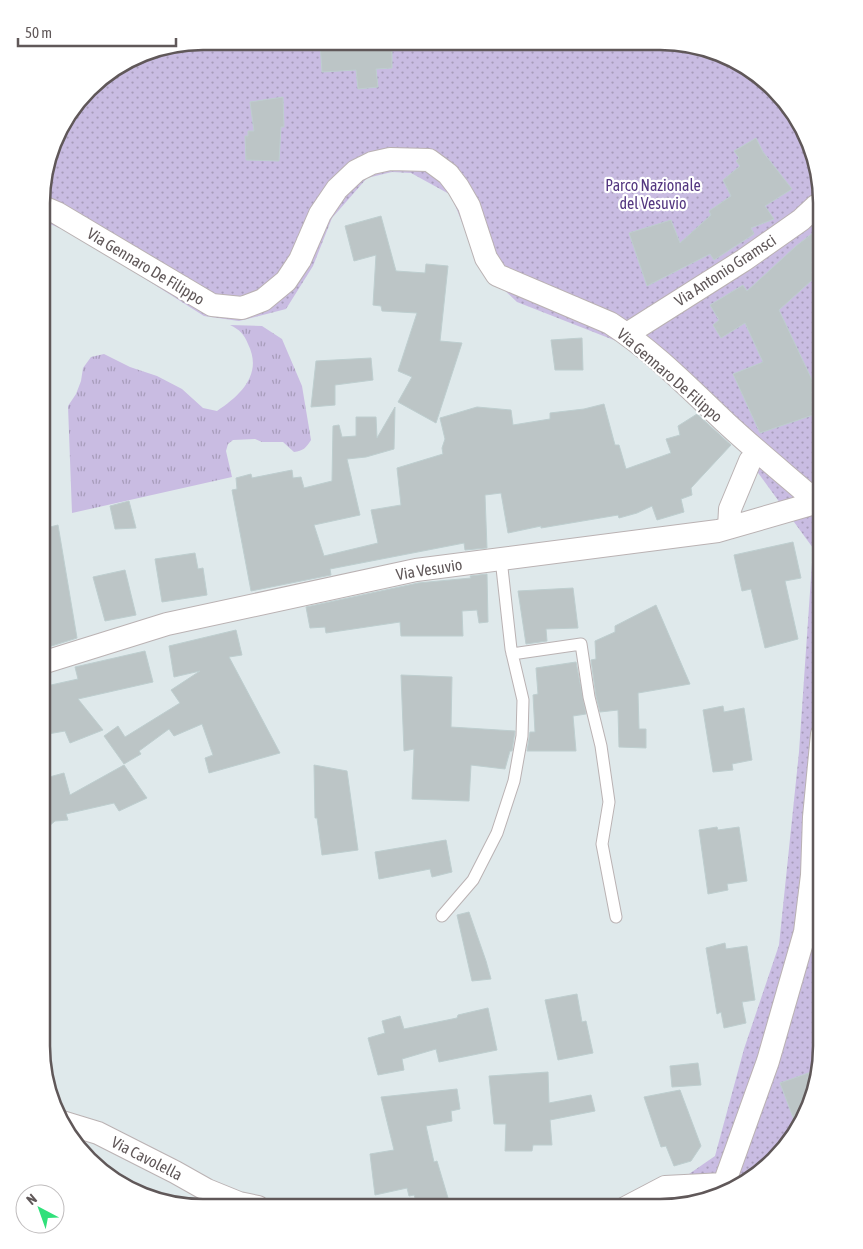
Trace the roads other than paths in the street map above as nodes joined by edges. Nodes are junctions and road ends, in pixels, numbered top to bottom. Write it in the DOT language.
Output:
graph roads {
  1 [pos="813,209"];
  2 [pos="50,210"];
  3 [pos="627,334"];
  4 [pos="759,453"];
  5 [pos="813,502"];
  6 [pos="813,510"];
  7 [pos="729,528"];
  8 [pos="501,559"];
  9 [pos="512,654"];
  10 [pos="50,661"];
  11 [pos="813,846"];
  12 [pos="442,916"];
  13 [pos="616,917"];
  14 [pos="73,1126"];
  15 [pos="729,1183"];
  16 [pos="717,1188"];
  17 [pos="229,1199"];
  18 [pos="642,1199"];
  1 -- 3 [label="street, Via Antonio Gramsci"];
  2 -- 3 [label="street, Via Gennaro De Filippo"];
  3 -- 4 [label="street, Via Gennaro De Filippo"];
  4 -- 5 [label="street, Via Gennaro De Filippo"];
  4 -- 7 [label="street"];
  6 -- 7 [label="street, Via Vesuvio"];
  7 -- 8 [label="street, Via Vesuvio"];
  8 -- 9 [label="lane"];
  8 -- 10 [label="street, Via Vesuvio"];
  9 -- 12 [label="lane"];
  9 -- 13 [label="lane"];
  11 -- 15 [label="street"];
  14 -- 17 [label="street, Via Cavolella"];
  16 -- 18 [label="street"];
}
